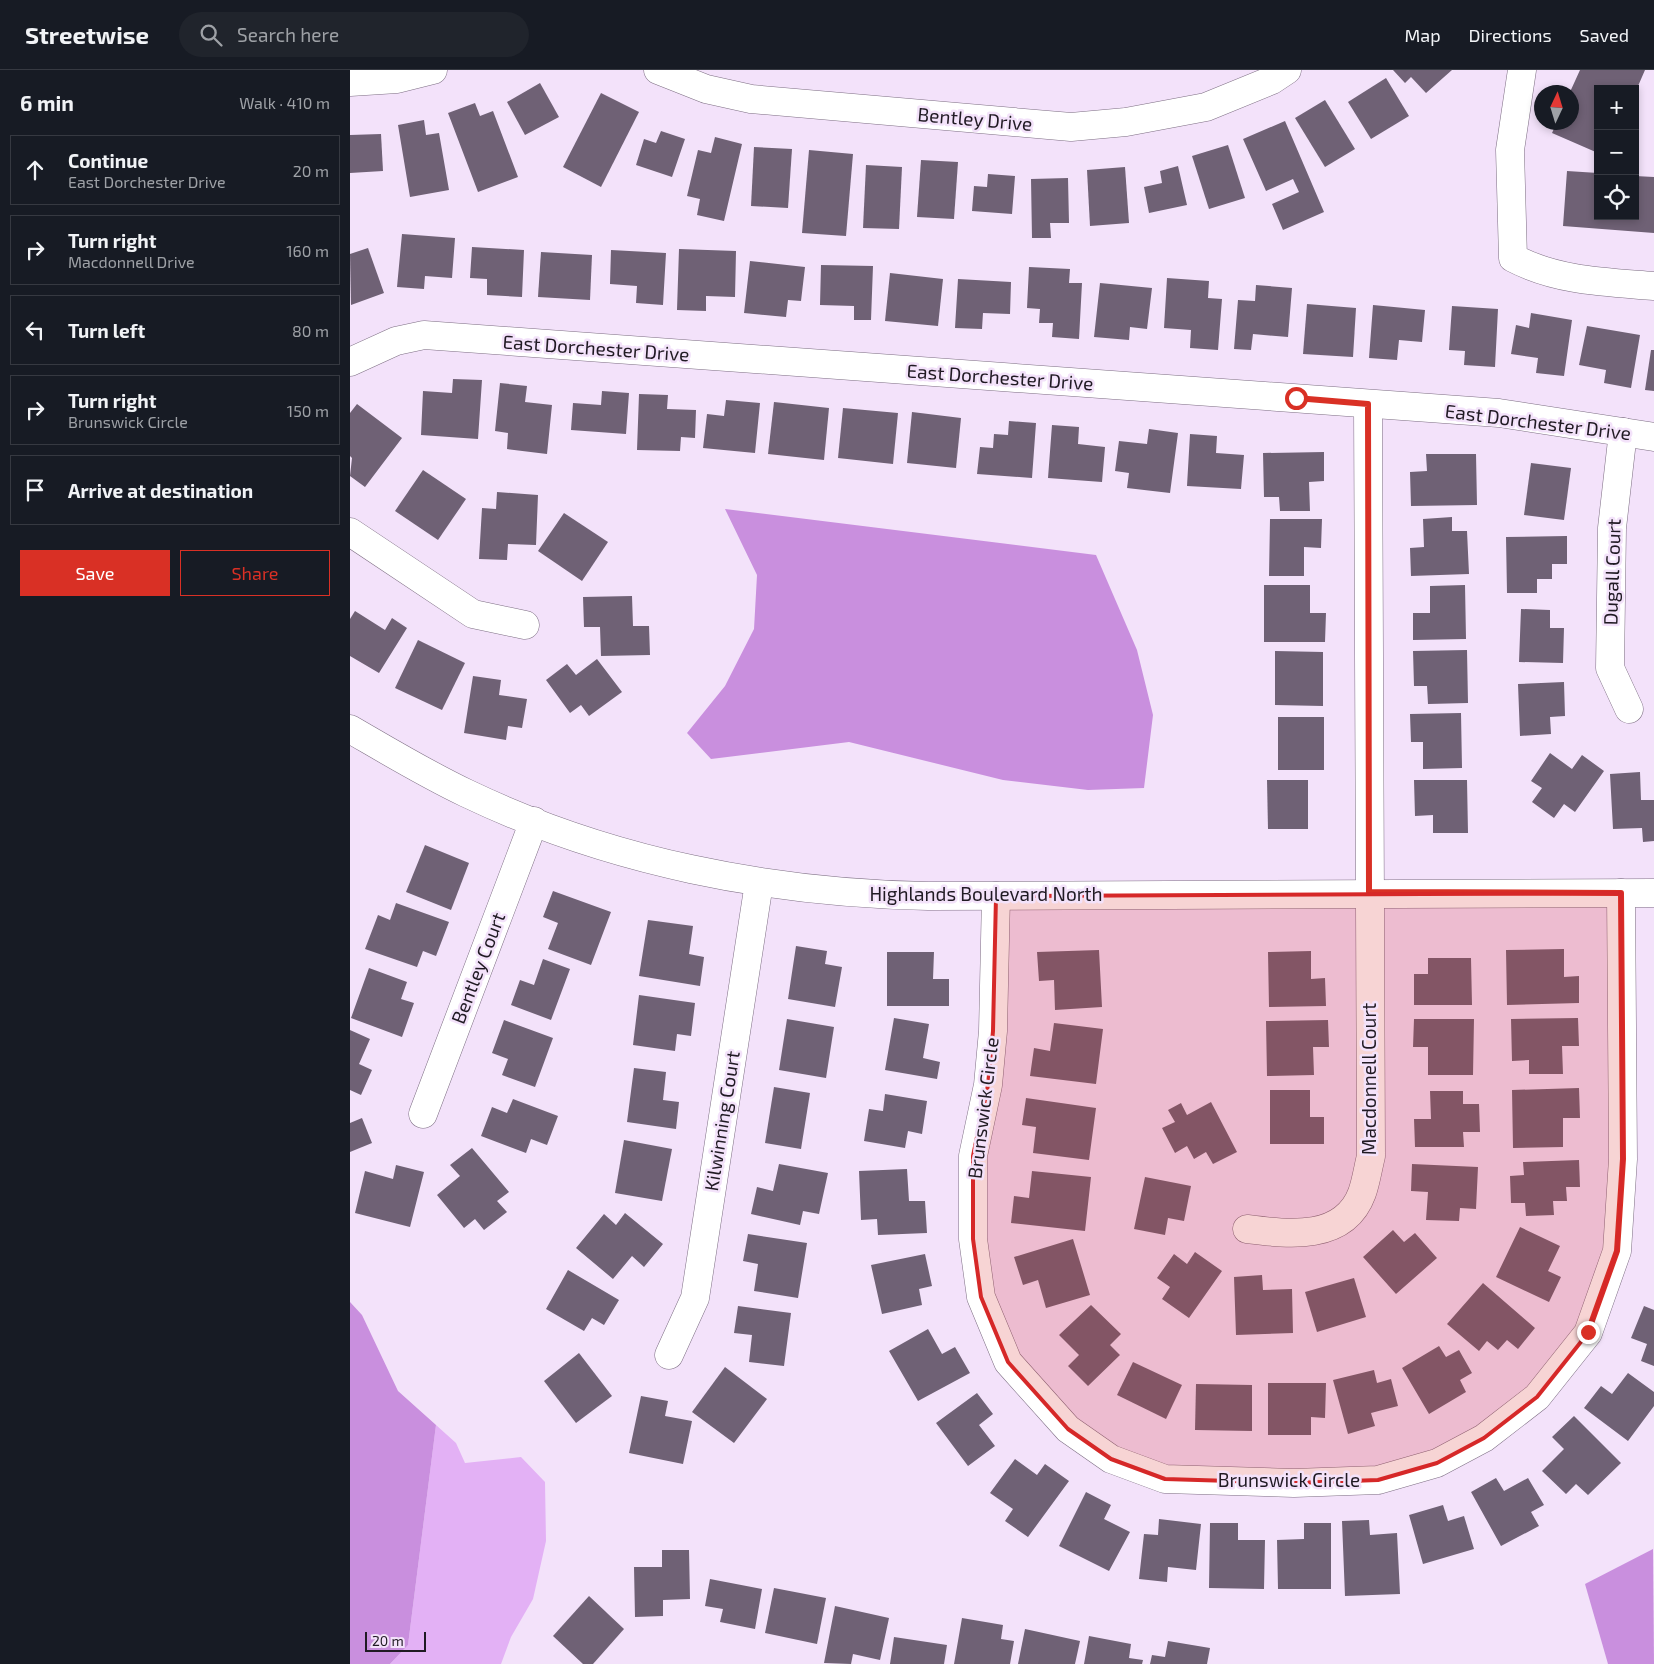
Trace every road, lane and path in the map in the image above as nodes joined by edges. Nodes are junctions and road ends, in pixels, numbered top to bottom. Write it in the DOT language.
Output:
graph roads {
  1 [pos="432,70"];
  2 [pos="658,70"];
  3 [pos="1287,70"];
  4 [pos="1522,70"];
  5 [pos="350,82"];
  6 [pos="1654,286"];
  7 [pos="350,362"];
  8 [pos="1368,404"];
  9 [pos="1623,432"];
  10 [pos="1654,437"];
  11 [pos="350,532"];
  12 [pos="526,625"];
  13 [pos="1629,709"];
  14 [pos="350,729"];
  15 [pos="534,821"];
  16 [pos="760,883"];
  17 [pos="1369,892"];
  18 [pos="1621,893"];
  19 [pos="1654,893"];
  20 [pos="996,896"];
  21 [pos="423,1114"];
  22 [pos="1247,1229"];
  23 [pos="670,1355"];
  1 -- 5 [label="street"];
  2 -- 3 [label="street, Bentley Drive"];
  4 -- 6 [label="street"];
  7 -- 8 [label="street, East Dorchester Drive"];
  8 -- 9 [label="street, East Dorchester Drive"];
  8 -- 17 [label="street, Macdonnell Court"];
  9 -- 10 [label="street, East Dorchester Drive"];
  9 -- 13 [label="street, Dugall Court"];
  11 -- 12 [label="street"];
  14 -- 15 [label="street, Highlands Boulevard North"];
  15 -- 16 [label="street, Highlands Boulevard North"];
  15 -- 21 [label="street, Bentley Court"];
  16 -- 20 [label="street, Highlands Boulevard North"];
  16 -- 23 [label="street, Kilwinning Court"];
  17 -- 18 [label="street, Highlands Boulevard North"];
  17 -- 20 [label="street, Highlands Boulevard North"];
  17 -- 22 [label="street, Macdonnell Court"];
  18 -- 19 [label="street, Highlands Boulevard North"];
  18 -- 20 [label="street, Brunswick Circle"];
}
